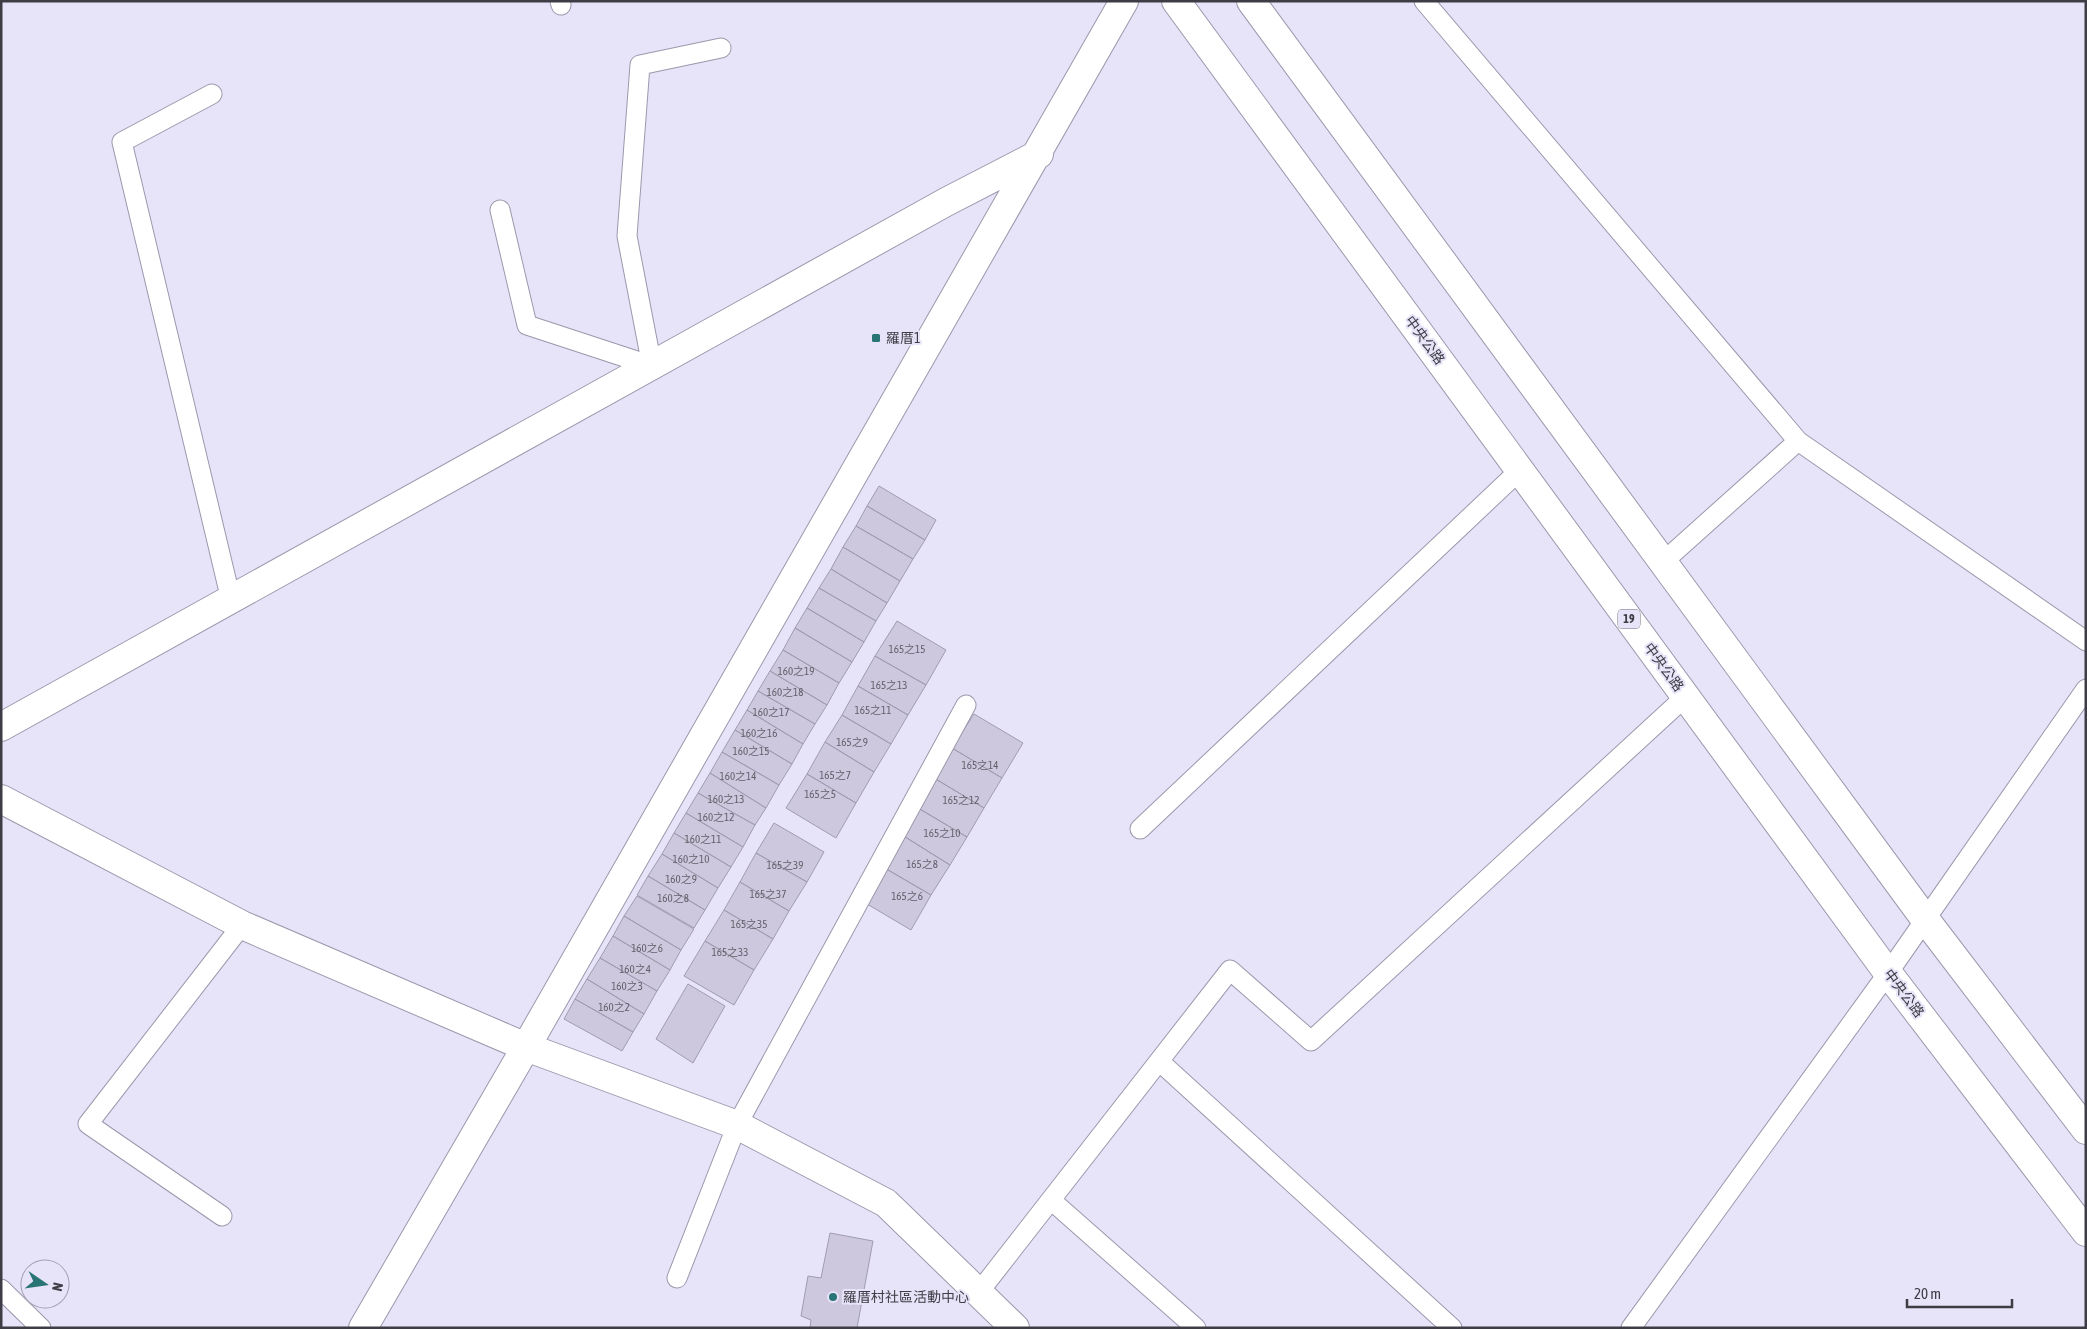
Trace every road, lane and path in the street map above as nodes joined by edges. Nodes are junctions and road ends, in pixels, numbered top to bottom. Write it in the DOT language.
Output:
graph roads {
  1 [pos="1124,1"];
  2 [pos="1176,1"];
  3 [pos="1251,1"];
  4 [pos="1424,1"];
  5 [pos="721,48"];
  6 [pos="212,94"];
  7 [pos="1039,154"];
  8 [pos="500,210"];
  9 [pos="652,366"];
  10 [pos="1798,441"];
  11 [pos="1520,470"];
  12 [pos="1663,562"];
  13 [pos="231,600"];
  14 [pos="2086,640"];
  15 [pos="2086,689"];
  16 [pos="1686,697"];
  17 [pos="966,705"];
  18 [pos="1,727"];
  19 [pos="1,799"];
  20 [pos="1140,829"];
  21 [pos="1925,919"];
  22 [pos="242,925"];
  23 [pos="1888,973"];
  24 [pos="526,1047"];
  25 [pos="1159,1061"];
  26 [pos="737,1125"];
  27 [pos="2086,1130"];
  28 [pos="1051,1200"];
  29 [pos="222,1216"];
  30 [pos="2086,1232"];
  31 [pos="677,1278"];
  32 [pos="1,1289"];
  33 [pos="979,1292"];
  34 [pos="41,1328"];
  35 [pos="363,1328"];
  36 [pos="1016,1328"];
  37 [pos="1196,1328"];
  38 [pos="1452,1328"];
  39 [pos="1631,1328"];
  1 -- 7 [label="main road"];
  2 -- 11 [label="main road, 中央公路 / 19"];
  3 -- 12 [label="main road"];
  4 -- 10 [label="lane"];
  5 -- 9 [label="lane"];
  6 -- 13 [label="lane"];
  7 -- 9 [label="main road"];
  7 -- 24 [label="main road"];
  8 -- 9 [label="lane"];
  9 -- 13 [label="main road"];
  10 -- 12 [label="lane"];
  10 -- 14 [label="lane"];
  11 -- 16 [label="main road, 中央公路 / 19"];
  11 -- 20 [label="lane"];
  12 -- 21 [label="main road"];
  13 -- 18 [label="main road"];
  15 -- 21 [label="lane"];
  16 -- 23 [label="main road, 中央公路 / 19"];
  16 -- 25 [label="lane"];
  17 -- 26 [label="lane"];
  19 -- 22 [label="main road"];
  21 -- 23 [label="lane"];
  21 -- 27 [label="main road"];
  22 -- 24 [label="main road"];
  22 -- 29 [label="lane"];
  23 -- 30 [label="main road, 中央公路 / 19"];
  23 -- 39 [label="lane"];
  24 -- 26 [label="main road"];
  24 -- 35 [label="main road"];
  25 -- 28 [label="lane"];
  25 -- 38 [label="lane"];
  26 -- 31 [label="lane"];
  26 -- 33 [label="main road"];
  28 -- 33 [label="lane"];
  28 -- 37 [label="lane"];
  32 -- 34 [label="lane"];
  33 -- 36 [label="main road"];
}
